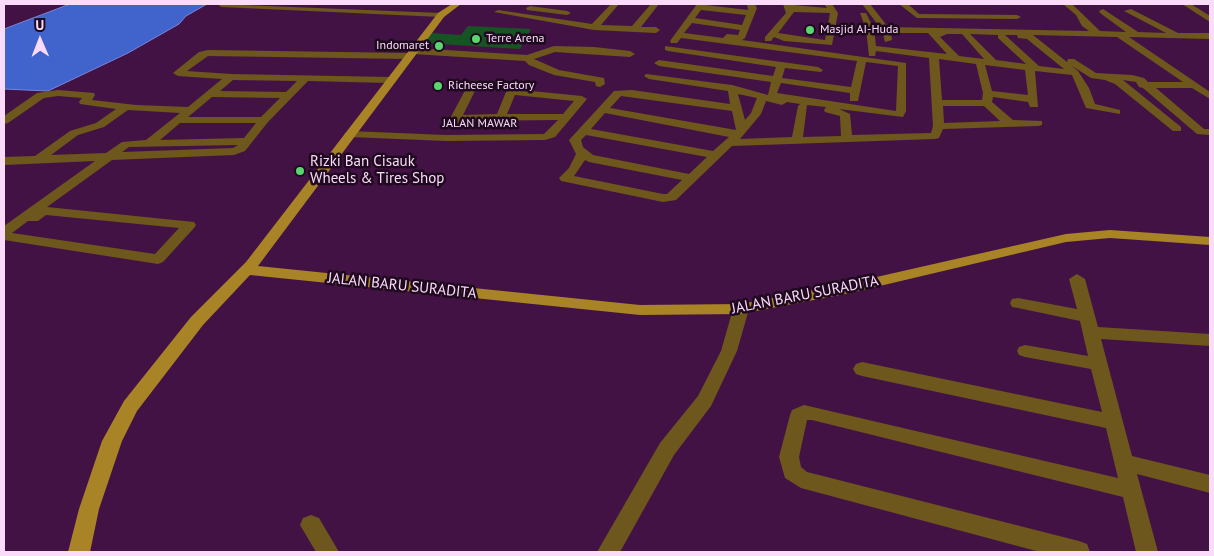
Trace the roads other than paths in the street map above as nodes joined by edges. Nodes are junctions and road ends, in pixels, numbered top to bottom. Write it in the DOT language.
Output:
graph roads {
  1 [pos="457,4"];
  2 [pos="615,4"];
  3 [pos="655,4"];
  4 [pos="866,4"];
  5 [pos="903,4"];
  6 [pos="938,4"];
  7 [pos="1068,4"];
  8 [pos="1186,4"];
  9 [pos="220,5"];
  10 [pos="533,6"];
  11 [pos="700,6"];
  12 [pos="789,6"];
  13 [pos="751,8"];
  14 [pos="831,8"];
  15 [pos="1103,11"];
  16 [pos="1128,11"];
  17 [pos="498,12"];
  18 [pos="442,15"];
  19 [pos="863,15"];
  20 [pos="514,16"];
  21 [pos="951,17"];
  22 [pos="1017,17"];
  23 [pos="690,20"];
  24 [pos="1210,20"];
  25 [pos="557,23"];
  26 [pos="594,27"];
  27 [pos="635,28"];
  28 [pos="744,28"];
  29 [pos="656,30"];
  30 [pos="886,30"];
  31 [pos="1034,32"];
  32 [pos="680,33"];
  33 [pos="1098,34"];
  34 [pos="1119,34"];
  35 [pos="966,35"];
  36 [pos="1136,35"];
  37 [pos="1180,35"];
  38 [pos="1001,36"];
  39 [pos="1210,36"];
  40 [pos="668,48"];
  41 [pos="892,51"];
  42 [pos="411,53"];
  43 [pos="823,53"];
  44 [pos="869,53"];
  45 [pos="630,54"];
  46 [pos="934,57"];
  47 [pos="528,58"];
  48 [pos="957,59"];
  49 [pos="980,62"];
  50 [pos="659,63"];
  51 [pos="782,64"];
  52 [pos="994,64"];
  53 [pos="1033,68"];
  54 [pos="818,70"];
  55 [pos="648,76"];
  56 [pos="231,77"];
  57 [pos="306,78"];
  58 [pos="776,79"];
  59 [pos="389,80"];
  60 [pos="1079,80"];
  61 [pos="474,83"];
  62 [pos="600,84"];
  63 [pos="814,84"];
  64 [pos="1143,85"];
  65 [pos="1195,85"];
  66 [pos="1210,85"];
  67 [pos="732,88"];
  68 [pos="856,91"];
  69 [pos="632,93"];
  70 [pos="211,94"];
  71 [pos="288,95"];
  72 [pos="1210,96"];
  73 [pos="762,98"];
  74 [pos="987,98"];
  75 [pos="936,103"];
  76 [pos="126,106"];
  77 [pos="803,106"];
  78 [pos="736,108"];
  79 [pos="852,108"];
  80 [pos="191,110"];
  81 [pos="605,110"];
  82 [pos="899,115"];
  83 [pos="501,117"];
  84 [pos="566,117"];
  85 [pos="456,118"];
  86 [pos="178,120"];
  87 [pos="264,120"];
  88 [pos="4,122"];
  89 [pos="1038,123"];
  90 [pos="1010,124"];
  91 [pos="939,126"];
  92 [pos="897,128"];
  93 [pos="1177,129"];
  94 [pos="585,131"];
  95 [pos="1210,132"];
  96 [pos="350,134"];
  97 [pos="736,136"];
  98 [pos="446,138"];
  99 [pos="847,139"];
  100 [pos="247,141"];
  101 [pos="797,141"];
  102 [pos="149,143"];
  103 [pos="714,155"];
  104 [pos="111,156"];
  105 [pos="588,156"];
  106 [pos="39,159"];
  107 [pos="4,161"];
  108 [pos="692,178"];
  109 [pos="5,235"];
  110 [pos="1210,241"];
  111 [pos="246,270"];
  112 [pos="1077,279"];
  113 [pos="1018,302"];
  114 [pos="742,309"];
  115 [pos="1089,325"];
  116 [pos="1210,340"];
  117 [pos="1025,351"];
  118 [pos="1099,364"];
  119 [pos="862,369"];
  120 [pos="1114,422"];
  121 [pos="1124,462"];
  122 [pos="1210,484"];
  123 [pos="1131,490"];
  124 [pos="311,525"];
  125 [pos="79,552"];
  126 [pos="328,552"];
  127 [pos="608,552"];
  128 [pos="1079,552"];
  129 [pos="1147,552"];
  1 -- 18 [label="main road"];
  2 -- 26 [label="street"];
  3 -- 27 [label="street"];
  4 -- 30 [label="street"];
  5 -- 21 [label="street"];
  6 -- 21 [label="street"];
  7 -- 33 [label="street"];
  8 -- 24 [label="street"];
  9 -- 18 [label="street"];
  10 -- 20 [label="street"];
  10 -- 25 [label="street"];
  11 -- 13 [label="street"];
  11 -- 23 [label="street"];
  12 -- 14 [label="street"];
  12 -- 14 [label="street"];
  13 -- 28 [label="street"];
  15 -- 36 [label="street"];
  16 -- 37 [label="street"];
  17 -- 20 [label="street"];
  18 -- 42 [label="main road"];
  19 -- 44 [label="street"];
  20 -- 25 [label="street"];
  21 -- 22 [label="street"];
  23 -- 28 [label="street"];
  23 -- 32 [label="street"];
  25 -- 26 [label="street"];
  26 -- 27 [label="street"];
  27 -- 29 [label="street"];
  28 -- 32 [label="street"];
  30 -- 31 [label="street"];
  30 -- 41 [label="street"];
  31 -- 33 [label="street"];
  31 -- 64 [label="street"];
  32 -- 40 [label="street"];
  32 -- 43 [label="street"];
  33 -- 34 [label="street"];
  34 -- 36 [label="street"];
  34 -- 65 [label="street"];
  35 -- 38 [label="street"];
  35 -- 48 [label="street"];
  35 -- 52 [label="street"];
  36 -- 37 [label="street"];
  37 -- 39 [label="street"];
  38 -- 53 [label="street"];
  38 -- 60 [label="street"];
  40 -- 50 [label="street"];
  40 -- 51 [label="street"];
  41 -- 44 [label="street"];
  41 -- 46 [label="street"];
  42 -- 47 [label="street"];
  42 -- 56 [label="street"];
  42 -- 59 [label="main road"];
  43 -- 44 [label="street"];
  43 -- 54 [label="street"];
  44 -- 68 [label="street"];
  44 -- 82 [label="street"];
  45 -- 47 [label="street"];
  46 -- 48 [label="street"];
  46 -- 75 [label="street"];
  47 -- 62 [label="street"];
  48 -- 49 [label="street"];
  49 -- 52 [label="street"];
  49 -- 74 [label="street"];
  50 -- 55 [label="street"];
  50 -- 58 [label="street"];
  51 -- 54 [label="street"];
  51 -- 58 [label="street"];
  52 -- 53 [label="street"];
  53 -- 60 [label="street"];
  53 -- 74 [label="street"];
  54 -- 63 [label="street"];
  55 -- 67 [label="street"];
  55 -- 69 [label="street"];
  56 -- 57 [label="street"];
  56 -- 70 [label="street"];
  57 -- 59 [label="street"];
  57 -- 71 [label="street"];
  58 -- 63 [label="street"];
  58 -- 79 [label="street"];
  59 -- 96 [label="main road"];
  60 -- 93 [label="street"];
  61 -- 85 [label="street"];
  63 -- 68 [label="street"];
  64 -- 65 [label="street"];
  64 -- 95 [label="street"];
  65 -- 66 [label="street"];
  65 -- 72 [label="street"];
  67 -- 73 [label="street"];
  67 -- 78 [label="street"];
  68 -- 79 [label="street"];
  69 -- 78 [label="street"];
  69 -- 81 [label="street"];
  70 -- 71 [label="street"];
  70 -- 80 [label="street"];
  71 -- 87 [label="street"];
  73 -- 77 [label="street"];
  73 -- 97 [label="street"];
  74 -- 75 [label="street"];
  74 -- 90 [label="street"];
  75 -- 91 [label="street"];
  76 -- 80 [label="street"];
  76 -- 88 [label="street"];
  76 -- 106 [label="street"];
  77 -- 99 [label="street"];
  77 -- 101 [label="street"];
  78 -- 97 [label="street"];
  79 -- 82 [label="street"];
  80 -- 86 [label="street"];
  81 -- 94 [label="street"];
  81 -- 97 [label="street"];
  82 -- 92 [label="street"];
  83 -- 84 [label="street"];
  83 -- 84 [label="street, JALAN MAWAR"];
  83 -- 85 [label="street"];
  84 -- 98 [label="street, JALAN MAWAR"];
  85 -- 98 [label="street"];
  86 -- 87 [label="street"];
  86 -- 102 [label="street"];
  87 -- 100 [label="street"];
  89 -- 90 [label="street"];
  90 -- 91 [label="street"];
  91 -- 99 [label="street"];
  94 -- 103 [label="street"];
  94 -- 105 [label="street"];
  96 -- 98 [label="street, JALAN MAWAR"];
  96 -- 111 [label="main road"];
  97 -- 101 [label="street"];
  97 -- 103 [label="street"];
  99 -- 101 [label="street"];
  100 -- 102 [label="street"];
  100 -- 104 [label="street"];
  102 -- 104 [label="street"];
  103 -- 108 [label="street"];
  104 -- 106 [label="street"];
  104 -- 109 [label="street"];
  105 -- 108 [label="street"];
  105 -- 108 [label="street"];
  106 -- 107 [label="street"];
  109 -- 109 [label="street"];
  110 -- 114 [label="main road, JALAN BARU SURADITA"];
  111 -- 114 [label="main road, JALAN BARU SURADITA"];
  111 -- 125 [label="main road"];
  112 -- 115 [label="street"];
  113 -- 115 [label="street"];
  114 -- 127 [label="street"];
  115 -- 116 [label="street"];
  115 -- 118 [label="street"];
  117 -- 118 [label="street"];
  118 -- 120 [label="street"];
  119 -- 120 [label="street"];
  120 -- 121 [label="street"];
  121 -- 122 [label="street"];
  121 -- 123 [label="street"];
  123 -- 128 [label="street"];
  123 -- 129 [label="street"];
  124 -- 126 [label="street"];
}
